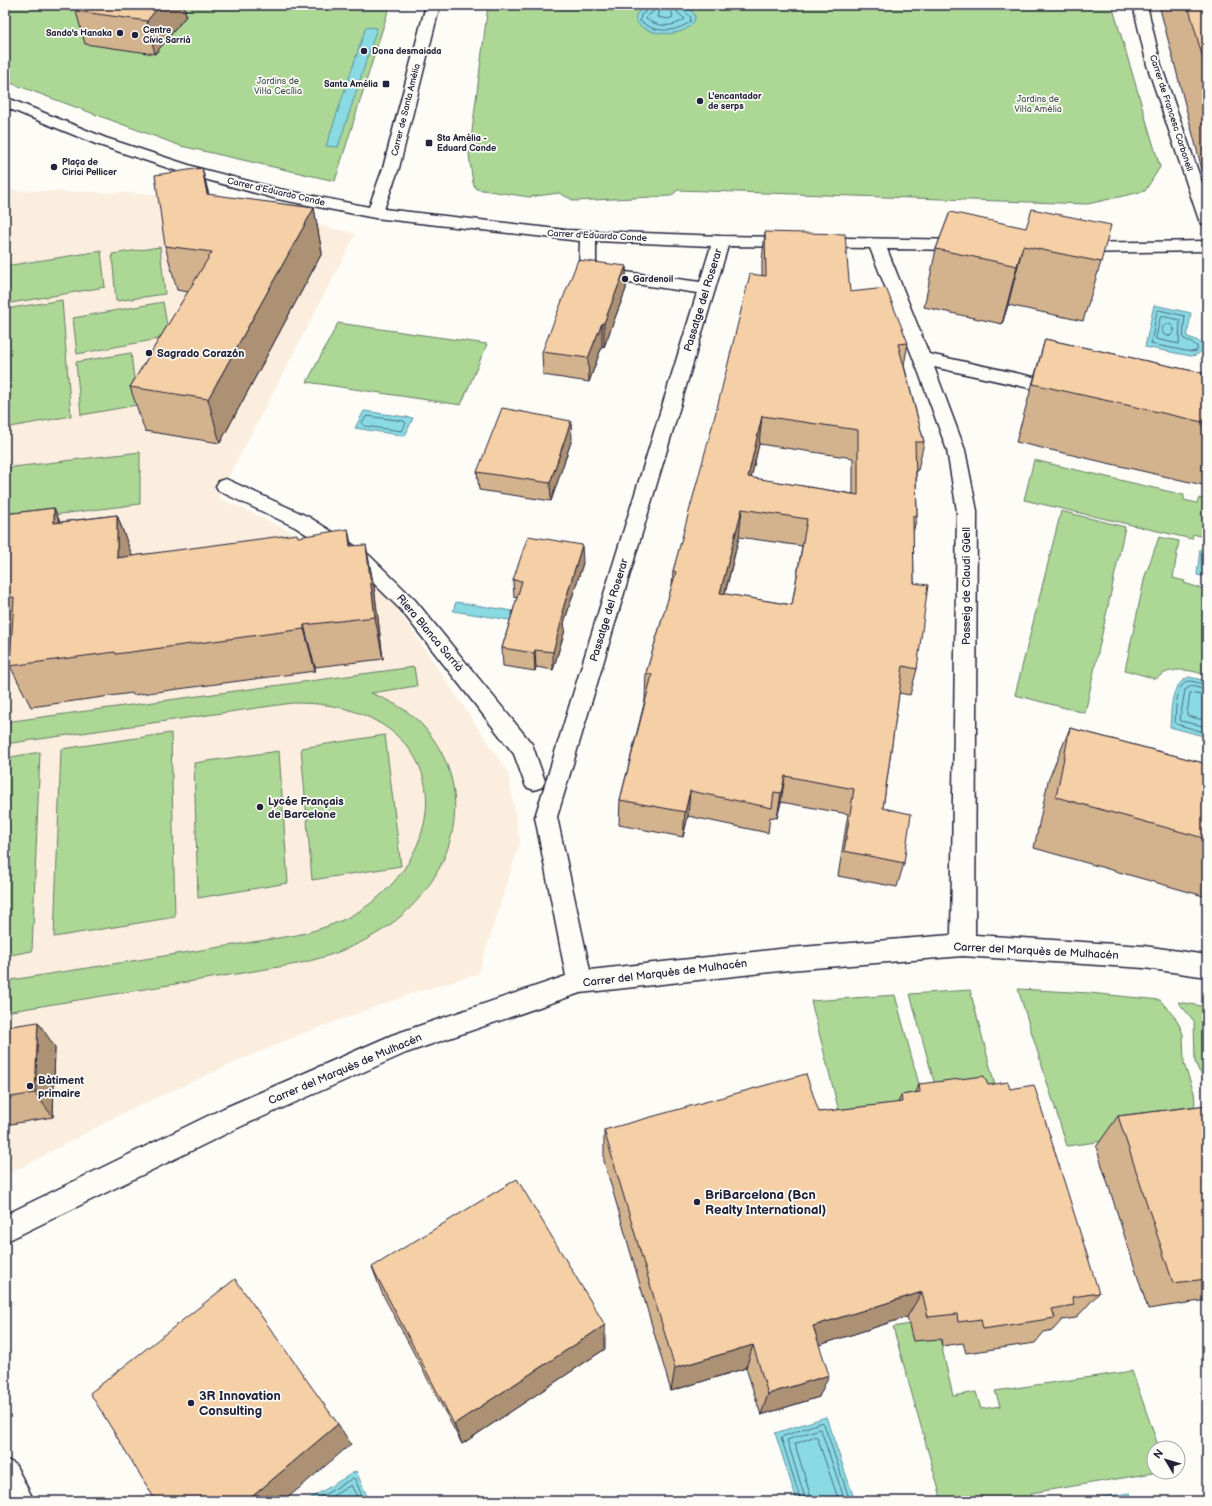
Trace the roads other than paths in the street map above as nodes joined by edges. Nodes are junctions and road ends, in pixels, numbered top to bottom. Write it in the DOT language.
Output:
graph roads {
  1 [pos="433,5"];
  2 [pos="1140,5"];
  3 [pos="5,102"];
  4 [pos="375,213"];
  5 [pos="1207,220"];
  6 [pos="588,236"];
  7 [pos="721,241"];
  8 [pos="876,243"];
  9 [pos="985,246"];
  10 [pos="1207,246"];
  11 [pos="1062,247"];
  12 [pos="706,288"];
  13 [pos="922,358"];
  14 [pos="1078,392"];
  15 [pos="226,486"];
  16 [pos="534,781"];
  17 [pos="963,945"];
  18 [pos="1207,966"];
  19 [pos="580,982"];
  20 [pos="5,1229"];
  21 [pos="5,1474"];
  22 [pos="20,1501"];
  1 -- 4 [label="street, Carrer de Santa Amèlia"];
  2 -- 5 [label="street, Carrer de Francesc Carbonell"];
  3 -- 4 [label="street, Carrer d'Eduardo Conde"];
  4 -- 6 [label="street, Carrer d'Eduardo Conde"];
  6 -- 7 [label="street, Carrer d'Eduardo Conde"];
  6 -- 12 [label="street"];
  7 -- 8 [label="street, Carrer d'Eduardo Conde"];
  7 -- 12 [label="street, Passatge del Roserar"];
  8 -- 9 [label="street, Carrer d'Eduardo Conde"];
  8 -- 13 [label="street, Passeig de Claudi Güell"];
  10 -- 11 [label="street"];
  12 -- 19 [label="street, Passatge del Roserar"];
  13 -- 14 [label="street"];
  13 -- 17 [label="street, Passeig de Claudi Güell"];
  15 -- 16 [label="street, Riera Blanca Sarrià"];
  17 -- 18 [label="street, Carrer del Marquès de Mulhacén"];
  17 -- 19 [label="street, Carrer del Marquès de Mulhacén"];
  19 -- 20 [label="street, Carrer del Marquès de Mulhacén"];
  21 -- 22 [label="street"];
}
